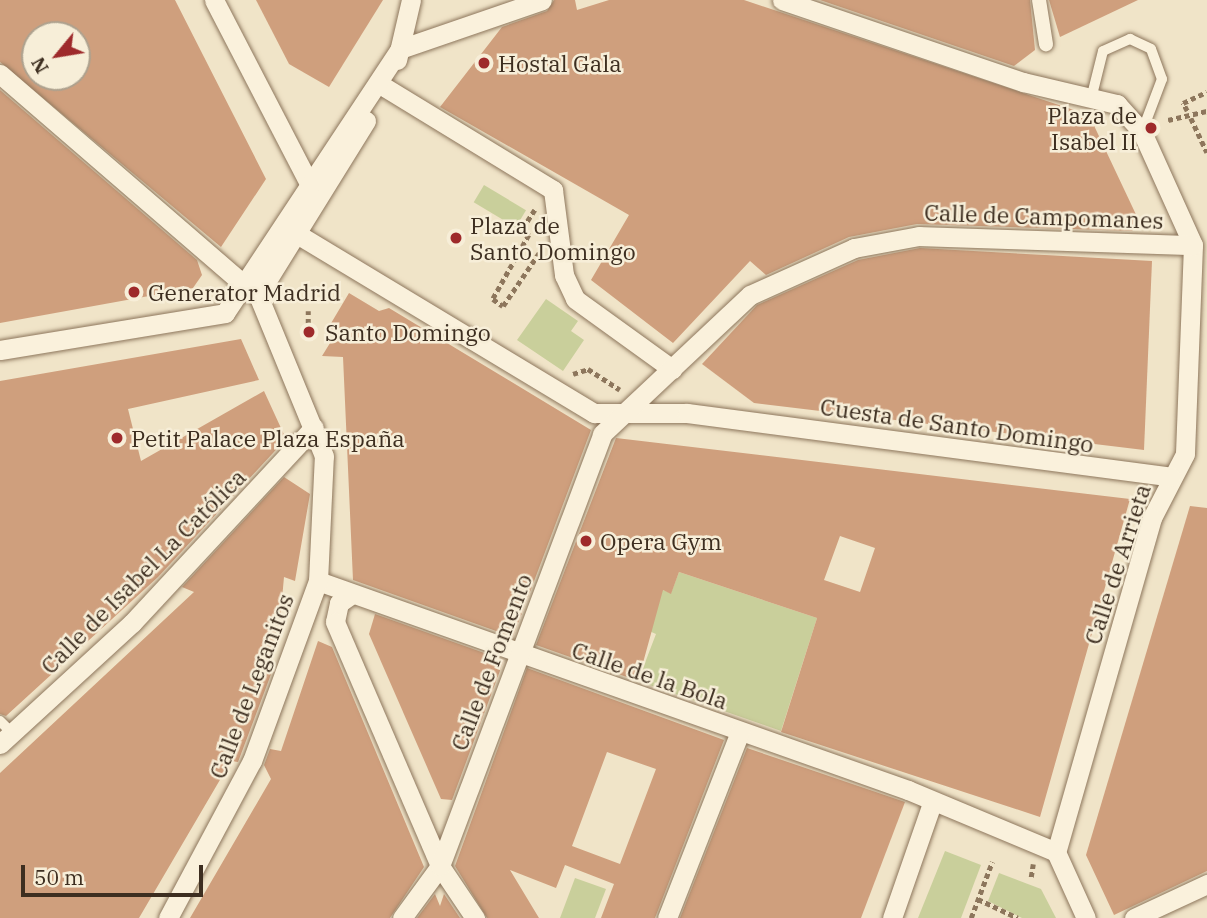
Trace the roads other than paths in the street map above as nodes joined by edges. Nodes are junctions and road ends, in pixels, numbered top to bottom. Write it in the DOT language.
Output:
graph roads {
  1 [pos="214,0"];
  2 [pos="542,0"];
  3 [pos="782,0"];
  4 [pos="1039,0"];
  5 [pos="410,3"];
  6 [pos="444,29"];
  7 [pos="1046,44"];
  8 [pos="400,49"];
  9 [pos="0,74"];
  10 [pos="386,88"];
  11 [pos="1092,95"];
  12 [pos="1142,132"];
  13 [pos="310,181"];
  14 [pos="316,202"];
  15 [pos="297,234"];
  16 [pos="1193,246"];
  17 [pos="251,293"];
  18 [pos="0,350"];
  19 [pos="672,369"];
  20 [pos="615,416"];
  21 [pos="314,427"];
  22 [pos="1171,477"];
  23 [pos="318,581"];
  24 [pos="352,594"];
  25 [pos="305,616"];
  26 [pos="335,622"];
  27 [pos="520,656"];
  28 [pos="740,732"];
  29 [pos="4,733"];
  30 [pos="932,803"];
  31 [pos="1056,852"];
  32 [pos="440,866"];
  33 [pos="1207,884"];
  34 [pos="168,918"];
  35 [pos="402,918"];
  36 [pos="475,918"];
  37 [pos="667,918"];
  38 [pos="892,918"];
  39 [pos="1086,918"];
  40 [pos="1134,918"];
  1 -- 13 [label="street"];
  2 -- 6 [label="street"];
  3 -- 11 [label="street"];
  4 -- 7 [label="street"];
  5 -- 6 [label="street"];
  5 -- 8 [label="street"];
  6 -- 8 [label="street"];
  8 -- 10 [label="street"];
  8 -- 13 [label="street"];
  9 -- 17 [label="street"];
  10 -- 14 [label="street"];
  10 -- 19 [label="street"];
  11 -- 12 [label="street"];
  11 -- 12 [label="lane"];
  12 -- 16 [label="street"];
  13 -- 14 [label="street"];
  13 -- 15 [label="street"];
  13 -- 17 [label="street"];
  14 -- 15 [label="street"];
  15 -- 17 [label="street"];
  15 -- 20 [label="street"];
  16 -- 19 [label="street, Calle de Campomanes"];
  16 -- 22 [label="street, Calle de Arrieta"];
  17 -- 18 [label="street"];
  17 -- 21 [label="street"];
  19 -- 20 [label="street, Calle de Campomanes"];
  20 -- 22 [label="street, Cuesta de Santo Domingo"];
  20 -- 27 [label="street, Calle de Fomento"];
  21 -- 23 [label="street"];
  21 -- 29 [label="street, Calle de Isabel La Católica"];
  22 -- 31 [label="street, Calle de Arrieta"];
  23 -- 24 [label="street, Calle de la Bola"];
  23 -- 25 [label="street, Calle de Leganitos"];
  24 -- 26 [label="street"];
  24 -- 27 [label="street, Calle de la Bola"];
  25 -- 26 [label="street"];
  25 -- 34 [label="street, Calle de Leganitos"];
  26 -- 32 [label="street"];
  27 -- 28 [label="street, Calle de la Bola"];
  27 -- 32 [label="street, Calle de Fomento"];
  28 -- 30 [label="street, Calle de la Bola"];
  28 -- 37 [label="street"];
  30 -- 31 [label="street, Calle de la Bola"];
  30 -- 38 [label="street"];
  31 -- 39 [label="street"];
  32 -- 35 [label="street, Calle de Fomento"];
  32 -- 36 [label="street"];
  33 -- 40 [label="street"];
}
